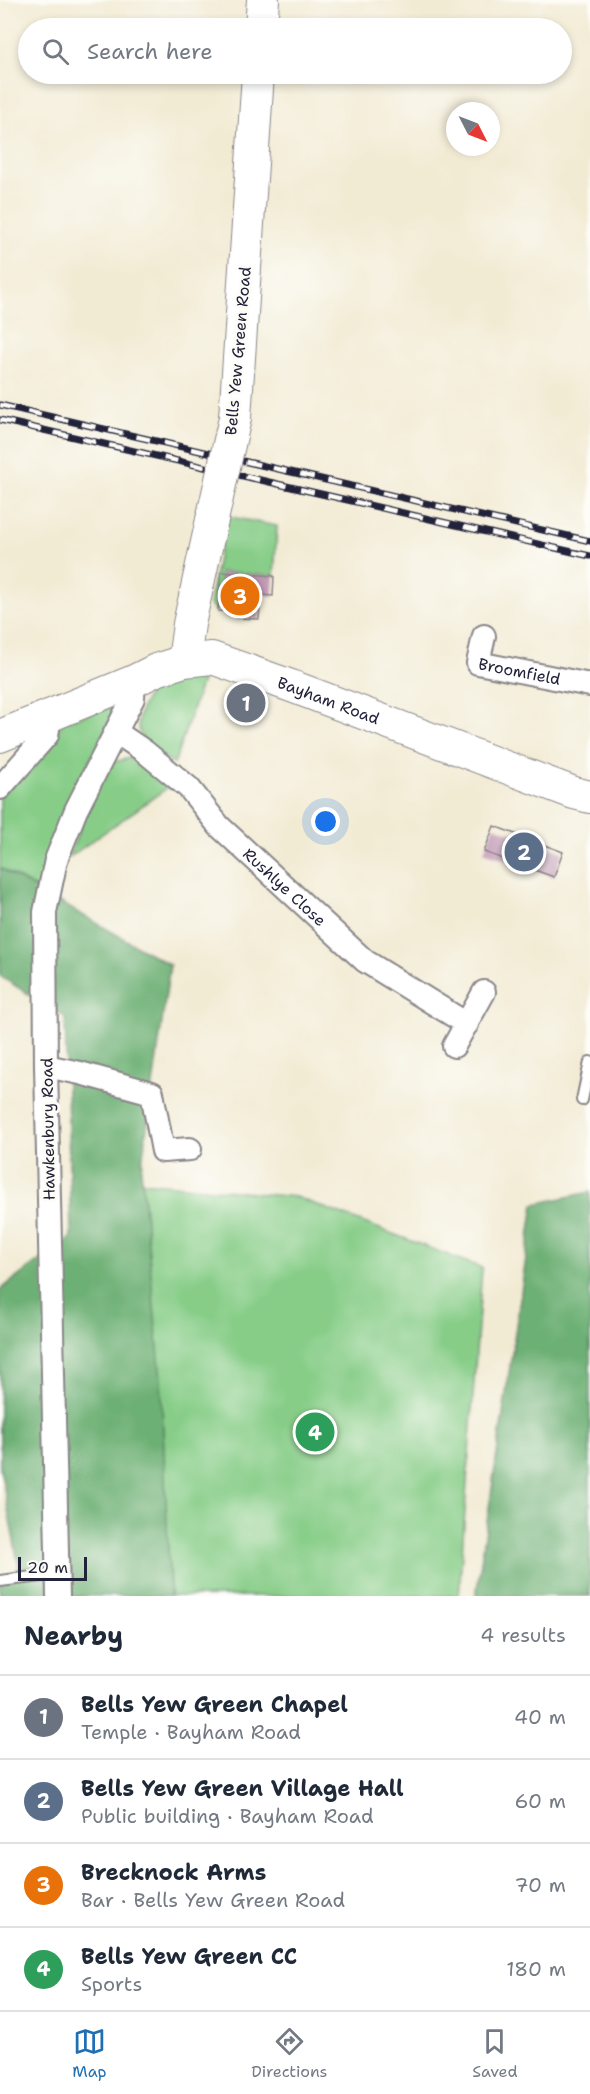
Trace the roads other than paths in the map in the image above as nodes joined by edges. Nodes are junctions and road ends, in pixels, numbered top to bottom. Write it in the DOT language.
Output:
graph roads {
  1 [pos="263,0"];
  2 [pos="262,18"];
  3 [pos="257,84"];
  4 [pos="484,636"];
  5 [pos="184,661"];
  6 [pos="134,681"];
  7 [pos="590,685"];
  8 [pos="50,717"];
  9 [pos="116,732"];
  10 [pos="0,736"];
  11 [pos="0,788"];
  12 [pos="590,797"];
  13 [pos="484,992"];
  14 [pos="467,1024"];
  15 [pos="454,1046"];
  16 [pos="590,1062"];
  17 [pos="46,1066"];
  18 [pos="582,1100"];
  19 [pos="190,1149"];
  20 [pos="0,1581"];
  21 [pos="58,1585"];
  1 -- 2 [label="main road"];
  3 -- 5 [label="main road, Bells Yew Green Road, bridge"];
  4 -- 7 [label="street, Broomfield"];
  5 -- 6 [label="main road, Bayham Road"];
  5 -- 12 [label="main road, Bayham Road"];
  6 -- 8 [label="main road, Bayham Road"];
  6 -- 9 [label="street, Hawkenbury Road"];
  8 -- 10 [label="main road, Bayham Road"];
  8 -- 11 [label="street"];
  9 -- 14 [label="street, Rushlye Close"];
  9 -- 17 [label="street, Hawkenbury Road"];
  13 -- 14 [label="street"];
  14 -- 15 [label="street"];
  16 -- 18 [label="lane"];
  17 -- 19 [label="street"];
  17 -- 21 [label="street, Hawkenbury Road"];
  20 -- 21 [label="lane"];
}
